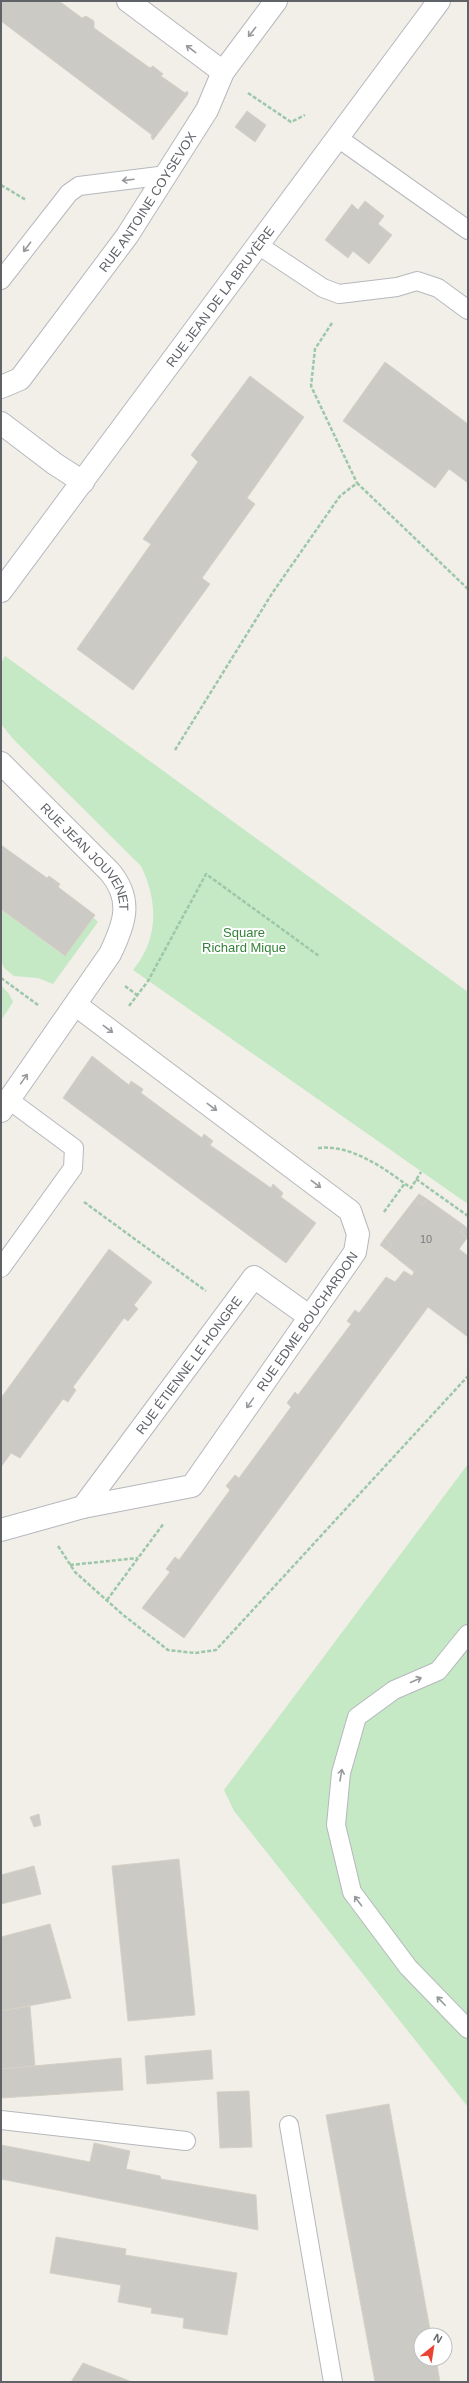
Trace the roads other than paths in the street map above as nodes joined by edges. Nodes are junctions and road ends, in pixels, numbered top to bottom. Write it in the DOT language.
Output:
graph roads {
  1 [pos="128,1"];
  2 [pos="276,1"];
  3 [pos="439,1"];
  4 [pos="223,72"];
  5 [pos="338,138"];
  6 [pos="167,175"];
  7 [pos="468,230"];
  8 [pos="258,245"];
  9 [pos="1,280"];
  10 [pos="468,310"];
  11 [pos="1,387"];
  12 [pos="1,423"];
  13 [pos="83,482"];
  14 [pos="1,591"];
  15 [pos="1,763"];
  16 [pos="76,1005"];
  17 [pos="5,1105"];
  18 [pos="1,1268"];
  19 [pos="310,1317"];
  20 [pos="83,1507"];
  21 [pos="1,1530"];
  22 [pos="468,1634"];
  23 [pos="468,2029"];
  24 [pos="1,2120"];
  25 [pos="288,2125"];
  26 [pos="186,2141"];
  27 [pos="333,2382"];
  4 -- 1 [label="street, one-way"];
  2 -- 4 [label="street, RUE ANTOINE COYSEVOX, one-way"];
  3 -- 5 [label="street, RUE JEAN DE LA BRUYÈRE"];
  4 -- 6 [label="street, RUE ANTOINE COYSEVOX"];
  5 -- 7 [label="lane"];
  5 -- 8 [label="street, RUE JEAN DE LA BRUYÈRE"];
  6 -- 9 [label="lane, one-way"];
  6 -- 11 [label="street, RUE ANTOINE COYSEVOX"];
  8 -- 10 [label="lane"];
  8 -- 13 [label="street, RUE JEAN DE LA BRUYÈRE"];
  12 -- 13 [label="street"];
  13 -- 14 [label="street, RUE JEAN DE LA BRUYÈRE"];
  15 -- 16 [label="street, RUE JEAN JOUVENET"];
  17 -- 16 [label="street, RUE JEAN JOUVENET, one-way"];
  16 -- 19 [label="street, RUE EDME BOUCHARDON, one-way"];
  17 -- 18 [label="lane"];
  19 -- 20 [label="street, RUE EDME BOUCHARDON, one-way"];
  19 -- 20 [label="street, RUE ÉTIENNE LE HONGRE"];
  20 -- 21 [label="street"];
  23 -- 22 [label="lane, one-way"];
  24 -- 26 [label="lane"];
  25 -- 27 [label="lane"];
}
